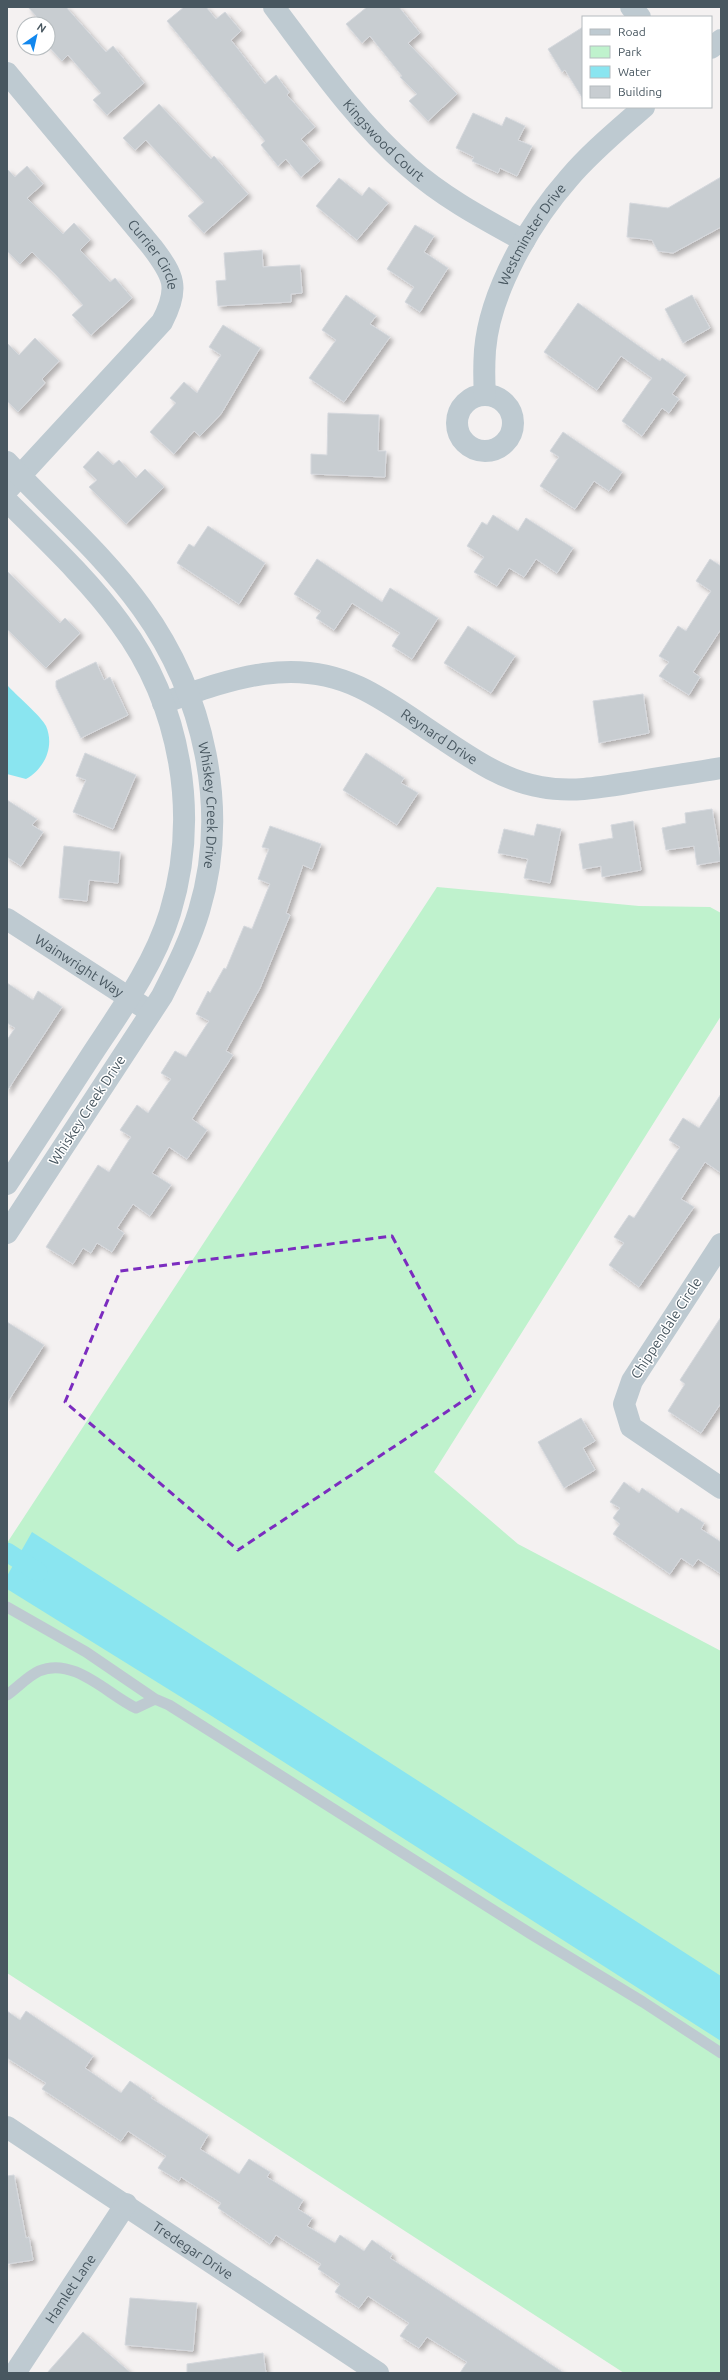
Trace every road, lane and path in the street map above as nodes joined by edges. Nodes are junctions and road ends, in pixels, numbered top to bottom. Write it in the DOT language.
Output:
graph roads {
  1 [pos="274,7"];
  2 [pos="631,7"];
  3 [pos="639,16"];
  4 [pos="721,40"];
  5 [pos="712,47"];
  6 [pos="7,73"];
  7 [pos="643,108"];
  8 [pos="524,241"];
  9 [pos="485,395"];
  10 [pos="11,476"];
  11 [pos="7,501"];
  12 [pos="189,694"];
  13 [pos="163,704"];
  14 [pos="721,768"];
  15 [pos="7,919"];
  16 [pos="129,998"];
  17 [pos="151,1012"];
  18 [pos="7,1184"];
  19 [pos="7,1233"];
  20 [pos="721,1244"];
  21 [pos="721,1488"];
  22 [pos="7,1607"];
  23 [pos="7,1695"];
  24 [pos="155,1699"];
  25 [pos="721,2053"];
  26 [pos="7,2127"];
  27 [pos="126,2204"];
  28 [pos="371,2371"];
  29 [pos="15,2373"];
  1 -- 8 [label="street, Kingswood Court"];
  2 -- 3 [label="street"];
  4 -- 5 [label="street"];
  6 -- 10 [label="street, Currier Circle"];
  7 -- 8 [label="street, Westminster Drive"];
  8 -- 9 [label="street, Westminster Drive"];
  10 -- 12 [label="street, Whiskey Creek Drive"];
  11 -- 13 [label="street, Whiskey Creek Drive"];
  12 -- 13 [label="street, Reynard Drive"];
  12 -- 14 [label="street, Reynard Drive"];
  12 -- 17 [label="street, Whiskey Creek Drive"];
  13 -- 16 [label="street, Whiskey Creek Drive"];
  15 -- 16 [label="street, Wainwright Way"];
  16 -- 17 [label="street, Wainwright Way"];
  16 -- 18 [label="street, Whiskey Creek Drive"];
  17 -- 19 [label="street, Whiskey Creek Drive"];
  20 -- 21 [label="street, Chippendale Circle"];
  22 -- 24 [label="lane"];
  23 -- 24 [label="lane"];
  24 -- 25 [label="lane"];
  26 -- 27 [label="street, Tredegar Drive"];
  27 -- 28 [label="street, Tredegar Drive"];
  27 -- 29 [label="street, Hamlet Lane"];
}
